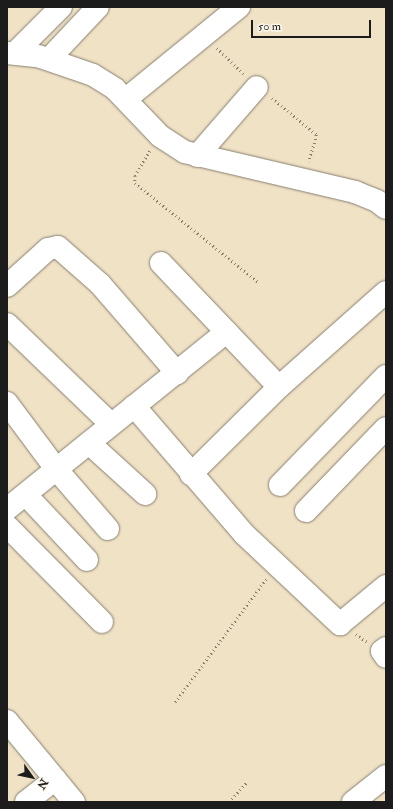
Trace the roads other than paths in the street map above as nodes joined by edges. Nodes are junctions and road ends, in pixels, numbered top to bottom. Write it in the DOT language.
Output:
graph roads {
  1 [pos="61,7"];
  2 [pos="98,7"];
  3 [pos="239,7"];
  4 [pos="11,53"];
  5 [pos="49,59"];
  6 [pos="257,87"];
  7 [pos="126,99"];
  8 [pos="197,156"];
  9 [pos="386,207"];
  10 [pos="161,263"];
  11 [pos="7,286"];
  12 [pos="386,292"];
  13 [pos="7,324"];
  14 [pos="226,332"];
  15 [pos="177,373"];
  16 [pos="386,376"];
  17 [pos="279,387"];
  18 [pos="7,403"];
  19 [pos="134,406"];
  20 [pos="111,424"];
  21 [pos="386,428"];
  22 [pos="89,443"];
  23 [pos="57,470"];
  24 [pos="191,474"];
  25 [pos="280,485"];
  26 [pos="145,494"];
  27 [pos="26,495"];
  28 [pos="7,509"];
  29 [pos="306,511"];
  30 [pos="7,526"];
  31 [pos="108,529"];
  32 [pos="87,560"];
  33 [pos="386,586"];
  34 [pos="102,622"];
  35 [pos="7,721"];
  36 [pos="386,776"];
  37 [pos="55,779"];
  38 [pos="26,802"];
  39 [pos="74,802"];
  40 [pos="353,802"];
  1 -- 4 [label="street"];
  2 -- 5 [label="street"];
  3 -- 7 [label="street"];
  4 -- 5 [label="street"];
  5 -- 7 [label="street"];
  6 -- 8 [label="street"];
  7 -- 8 [label="street"];
  8 -- 9 [label="street"];
  10 -- 14 [label="street"];
  11 -- 15 [label="street"];
  12 -- 17 [label="street"];
  13 -- 20 [label="street"];
  14 -- 15 [label="street"];
  14 -- 17 [label="street"];
  15 -- 19 [label="street"];
  16 -- 25 [label="street"];
  17 -- 24 [label="street"];
  18 -- 23 [label="street"];
  19 -- 20 [label="street"];
  19 -- 24 [label="street"];
  20 -- 22 [label="street"];
  21 -- 29 [label="street"];
  22 -- 23 [label="street"];
  22 -- 26 [label="street"];
  23 -- 27 [label="street"];
  23 -- 31 [label="street"];
  24 -- 33 [label="street"];
  27 -- 28 [label="street"];
  27 -- 32 [label="street"];
  30 -- 34 [label="street"];
  35 -- 37 [label="street"];
  36 -- 40 [label="street"];
  37 -- 38 [label="street"];
  37 -- 39 [label="street"];
}
